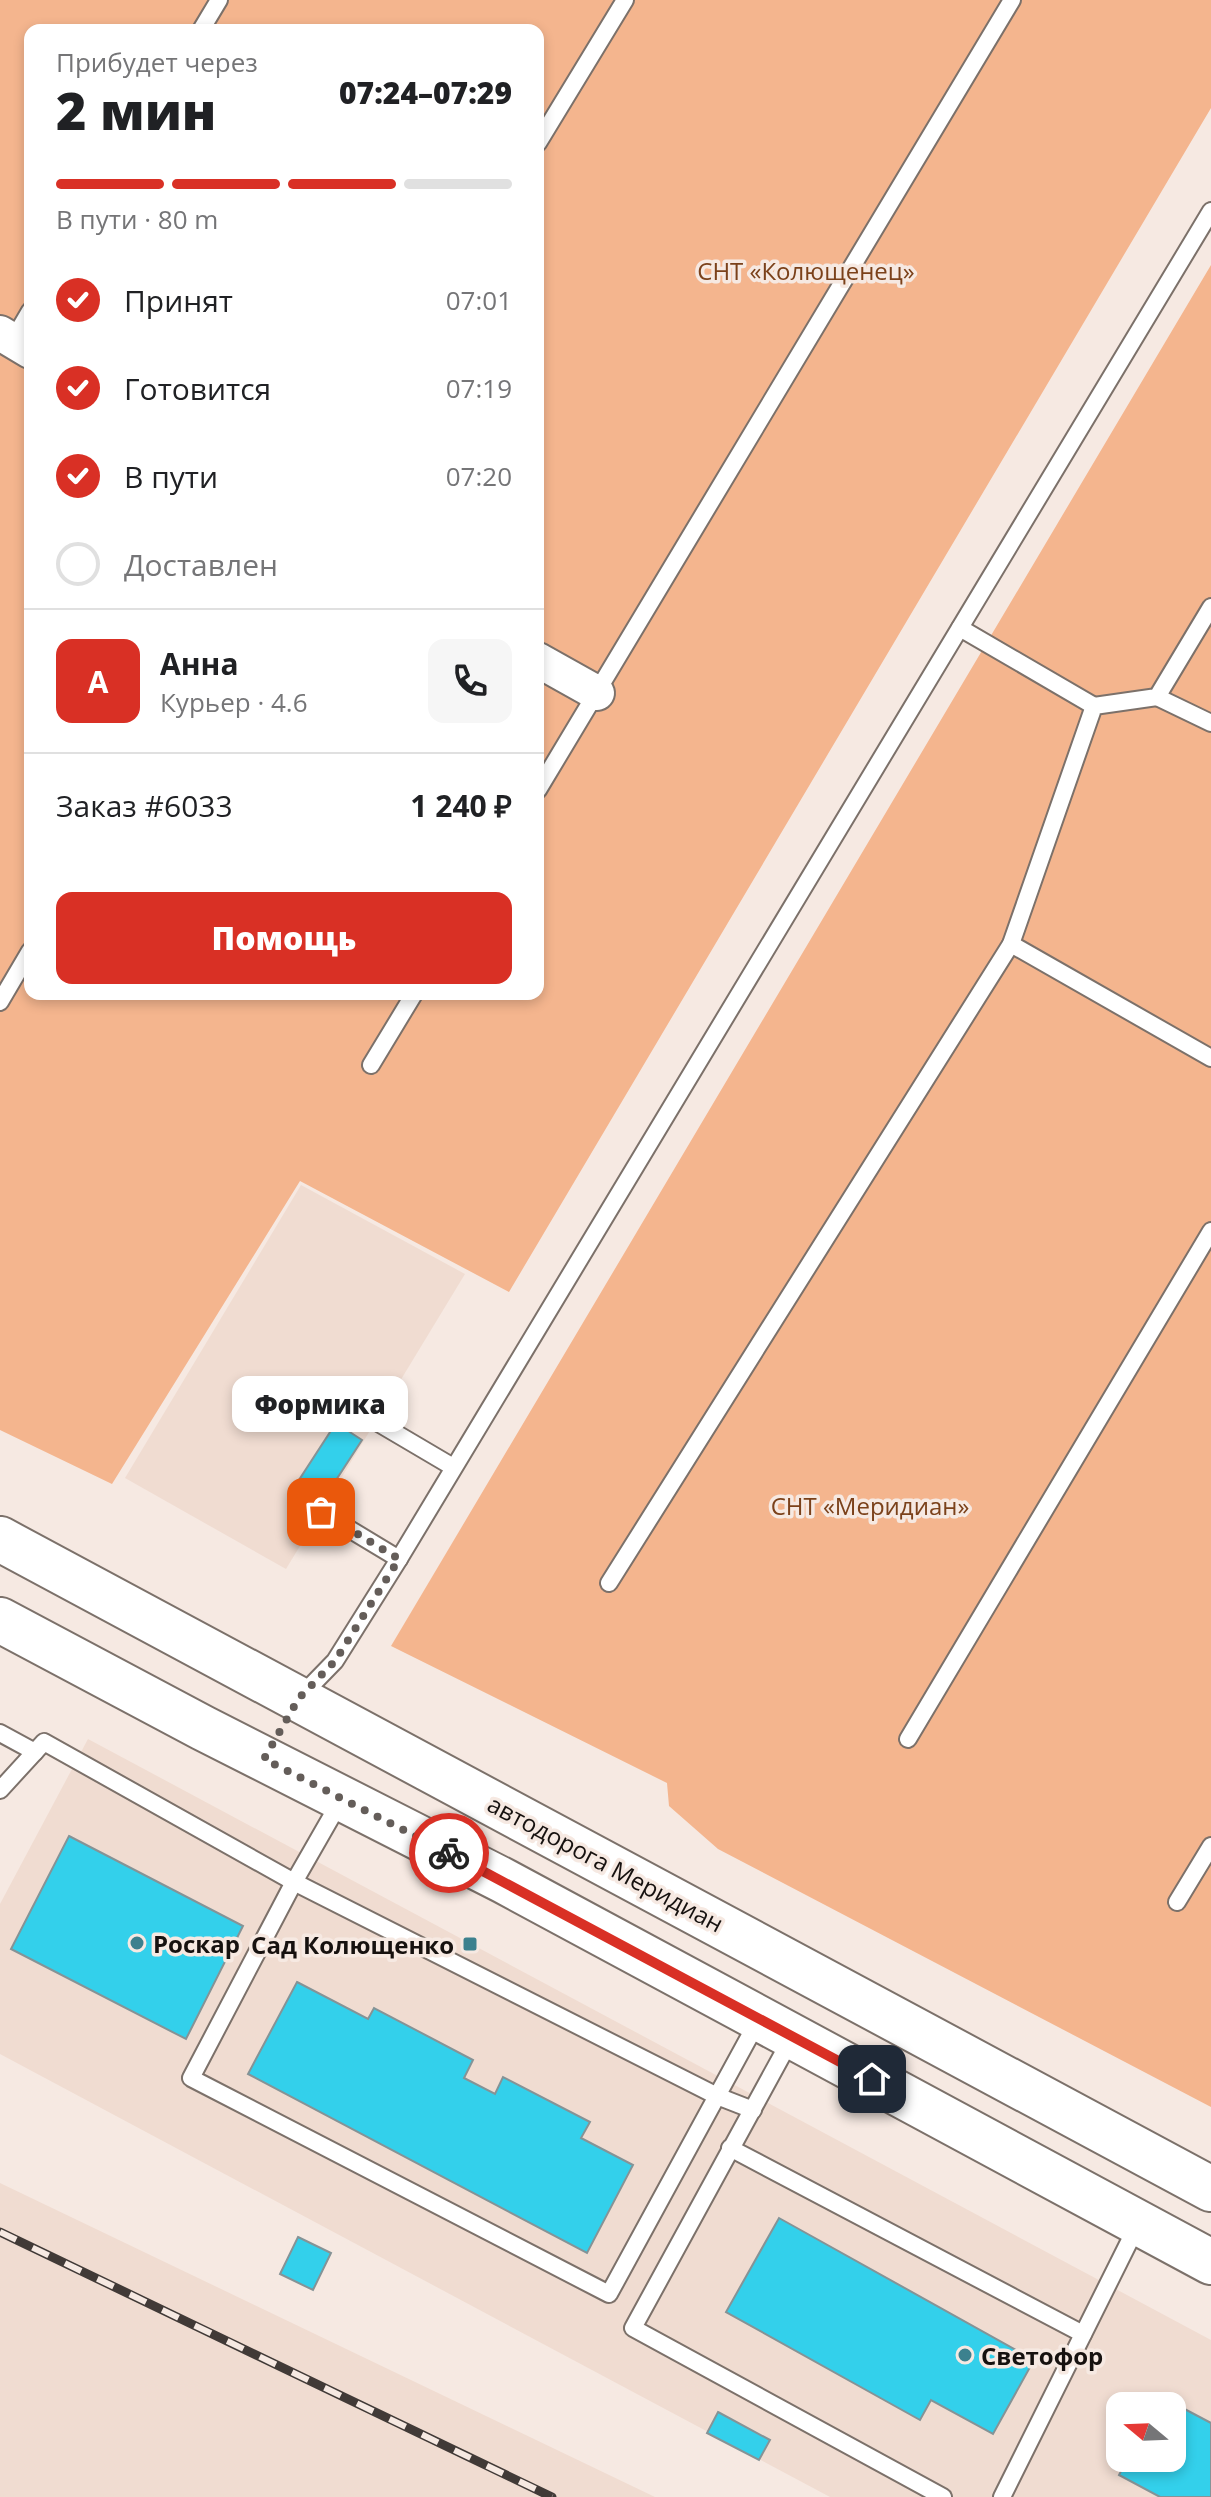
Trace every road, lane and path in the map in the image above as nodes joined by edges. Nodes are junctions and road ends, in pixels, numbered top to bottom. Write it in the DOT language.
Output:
graph roads {
  1 [pos="219,0"];
  2 [pos="625,0"];
  3 [pos="1012,0"];
  4 [pos="205,24"];
  5 [pos="544,133"];
  6 [pos="1211,211"];
  7 [pos="1211,607"];
  8 [pos="960,628"];
  9 [pos="544,663"];
  10 [pos="597,693"];
  11 [pos="1157,697"];
  12 [pos="1094,706"];
  13 [pos="1211,723"];
  14 [pos="544,780"];
  15 [pos="1011,944"];
  16 [pos="24,961"];
  17 [pos="410,1000"];
  18 [pos="0,1002"];
  19 [pos="1211,1058"];
  20 [pos="371,1065"];
  21 [pos="1211,1231"];
  22 [pos="375,1421"];
  23 [pos="453,1467"];
  24 [pos="321,1512"];
  25 [pos="0,1539"];
  26 [pos="399,1559"];
  27 [pos="609,1583"];
  28 [pos="0,1620"];
  29 [pos="299,1698"];
  30 [pos="0,1733"];
  31 [pos="908,1739"];
  32 [pos="35,1752"];
  33 [pos="264,1759"];
  34 [pos="0,1790"];
  35 [pos="342,1798"];
  36 [pos="1211,1846"];
  37 [pos="294,1882"];
  38 [pos="1177,1902"];
  39 [pos="776,2027"];
  40 [pos="717,2096"];
  41 [pos="753,2110"];
  42 [pos="730,2148"];
  43 [pos="1211,2189"];
  44 [pos="1138,2223"];
  45 [pos="1211,2262"];
  46 [pos="1083,2334"];
  47 [pos="943,2497"];
  48 [pos="1002,2497"];
  1 -- 4 [label="lane"];
  2 -- 5 [label="lane"];
  3 -- 10 [label="lane"];
  6 -- 8 [label="lane"];
  7 -- 11 [label="lane"];
  8 -- 12 [label="lane"];
  8 -- 23 [label="lane"];
  9 -- 10 [label="street"];
  10 -- 14 [label="lane"];
  11 -- 12 [label="lane"];
  11 -- 13 [label="lane"];
  12 -- 15 [label="lane"];
  15 -- 19 [label="lane"];
  15 -- 27 [label="lane"];
  16 -- 18 [label="lane"];
  17 -- 20 [label="lane"];
  21 -- 31 [label="lane"];
  22 -- 23 [label="lane"];
  23 -- 26 [label="lane"];
  24 -- 26 [label="lane"];
  25 -- 29 [label="main road, автодорога Меридиан"];
  26 -- 29 [label="lane"];
  28 -- 33 [label="main road"];
  29 -- 33 [label="main road"];
  29 -- 43 [label="main road, автодорога Меридиан"];
  30 -- 32 [label="lane"];
  32 -- 34 [label="lane"];
  32 -- 37 [label="lane"];
  33 -- 35 [label="main road"];
  35 -- 37 [label="lane"];
  35 -- 39 [label="main road"];
  36 -- 38 [label="lane"];
  37 -- 40 [label="lane"];
  37 -- 40 [label="lane"];
  39 -- 40 [label="lane"];
  39 -- 41 [label="lane"];
  39 -- 44 [label="main road"];
  40 -- 41 [label="lane"];
  41 -- 42 [label="lane"];
  42 -- 46 [label="lane"];
  42 -- 47 [label="lane"];
  44 -- 45 [label="main road"];
  44 -- 46 [label="lane"];
  46 -- 48 [label="lane"];
}
